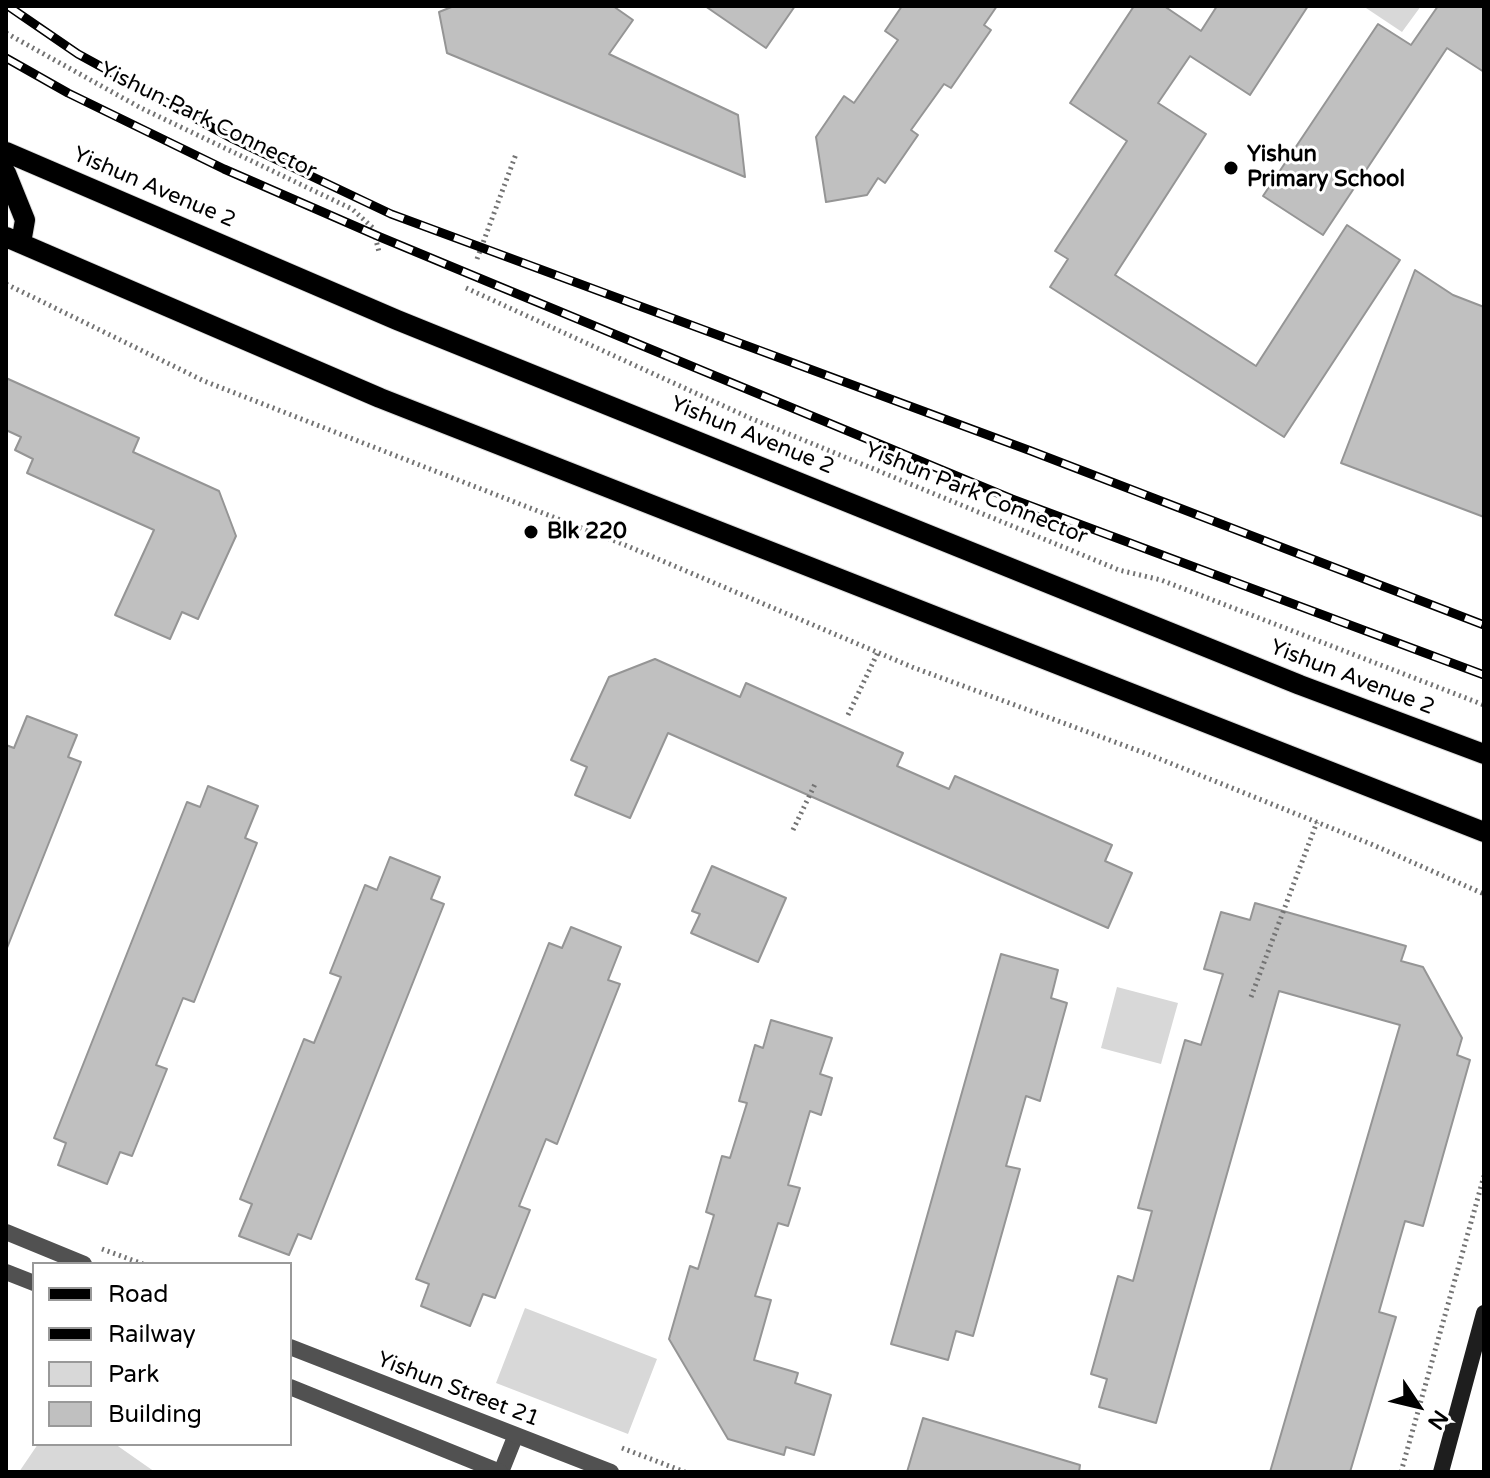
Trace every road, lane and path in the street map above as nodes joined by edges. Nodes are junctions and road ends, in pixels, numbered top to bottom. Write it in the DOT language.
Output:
graph roads {
  1 [pos="6,33"];
  2 [pos="6,152"];
  3 [pos="516,154"];
  4 [pos="6,173"];
  5 [pos="13,240"];
  6 [pos="379,252"];
  7 [pos="477,259"];
  8 [pos="6,284"];
  9 [pos="466,288"];
  10 [pos="878,652"];
  11 [pos="1484,705"];
  12 [pos="848,715"];
  13 [pos="1484,754"];
  14 [pos="816,782"];
  15 [pos="1317,822"];
  16 [pos="793,830"];
  17 [pos="1484,832"];
  18 [pos="1484,894"];
  19 [pos="1251,997"];
  20 [pos="1484,1176"];
  21 [pos="6,1232"];
  22 [pos="79,1262"];
  23 [pos="6,1272"];
  24 [pos="32,1282"];
  25 [pos="1484,1313"];
  26 [pos="292,1348"];
  27 [pos="292,1388"];
  28 [pos="515,1437"];
  29 [pos="501,1472"];
  30 [pos="611,1472"];
  31 [pos="1401,1472"];
  32 [pos="1441,1472"];
  1 -- 6 [label="path, Yishun Park Connector"];
  2 -- 13 [label="main road, Yishun Avenue 2"];
  3 -- 7 [label="path"];
  4 -- 5 [label="main road"];
  5 -- 17 [label="main road"];
  8 -- 10 [label="path"];
  9 -- 11 [label="path, Yishun Park Connector"];
  10 -- 12 [label="path"];
  10 -- 15 [label="path"];
  14 -- 16 [label="path"];
  15 -- 18 [label="path"];
  15 -- 19 [label="path"];
  20 -- 31 [label="path"];
  21 -- 22 [label="street"];
  23 -- 24 [label="street"];
  25 -- 32 [label="main road"];
  26 -- 28 [label="street, Yishun Street 21"];
  27 -- 29 [label="street"];
  28 -- 29 [label="street"];
  28 -- 30 [label="street, Yishun Street 21"];
}
